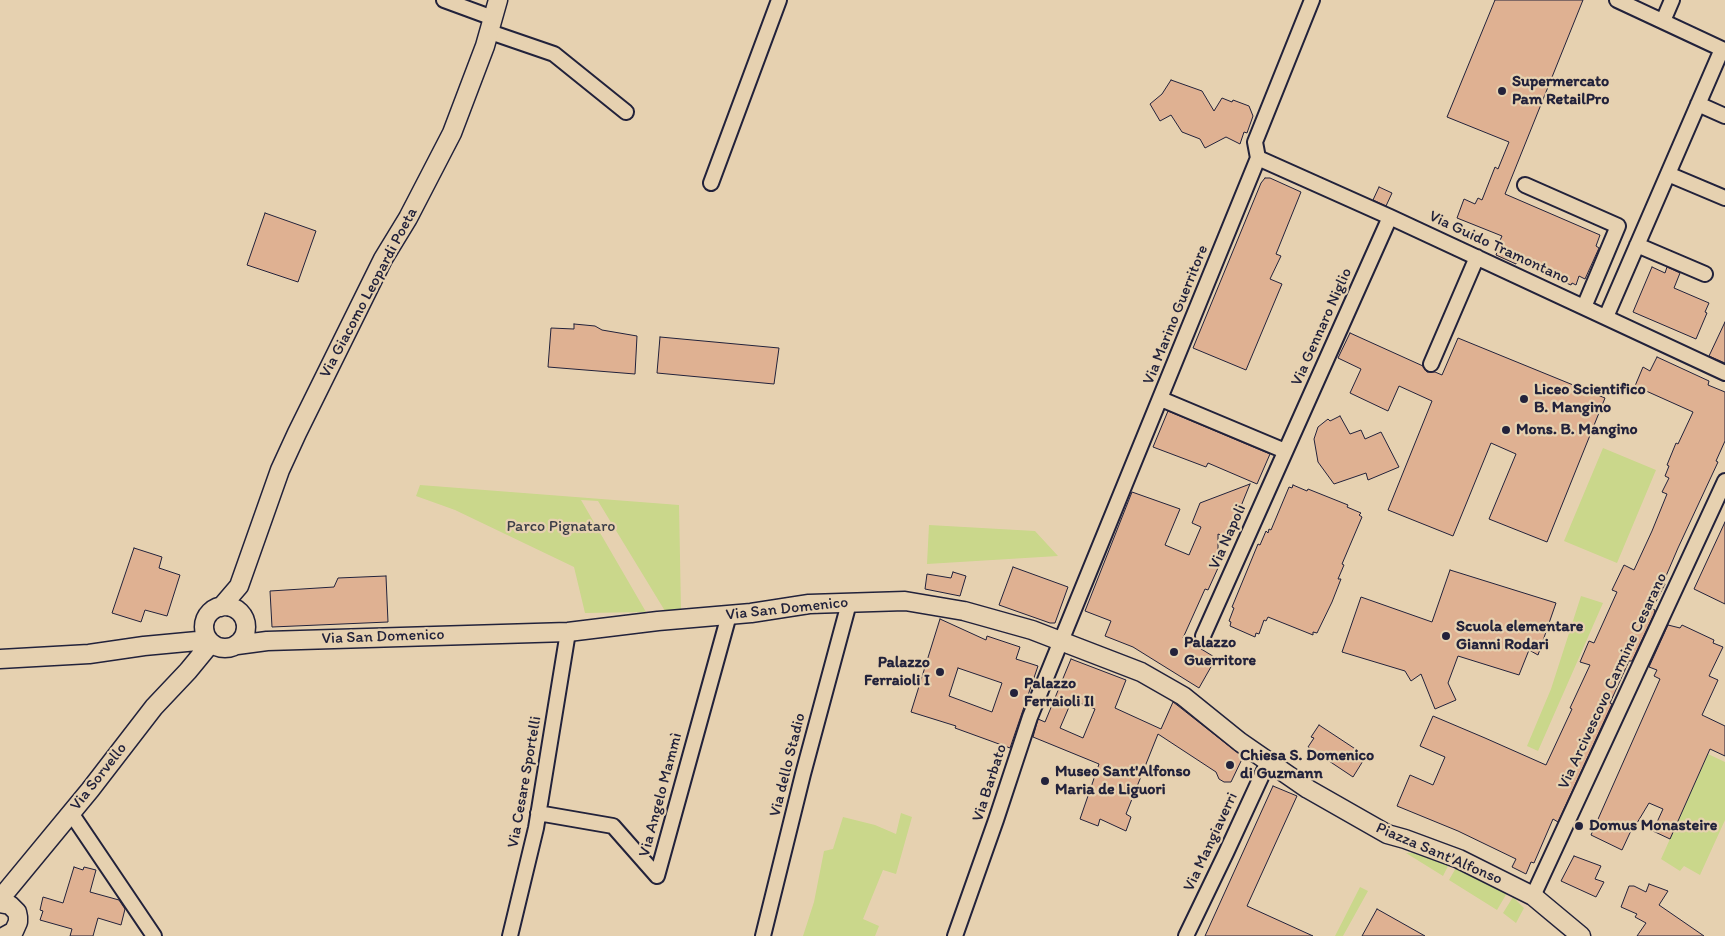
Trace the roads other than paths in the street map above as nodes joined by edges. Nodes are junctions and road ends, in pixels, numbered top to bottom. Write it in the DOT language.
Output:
graph roads {
  1 [pos="444,0"];
  2 [pos="498,0"];
  3 [pos="779,0"];
  4 [pos="1312,0"];
  5 [pos="1617,0"];
  6 [pos="1672,0"];
  7 [pos="1662,21"];
  8 [pos="492,25"];
  9 [pos="1724,47"];
  10 [pos="1698,104"];
  11 [pos="626,112"];
  12 [pos="1725,116"];
  13 [pos="1258,158"];
  14 [pos="1668,174"];
  15 [pos="711,184"];
  16 [pos="1525,185"];
  17 [pos="1725,198"];
  18 [pos="1390,217"];
  19 [pos="1638,244"];
  20 [pos="1477,257"];
  21 [pos="1705,274"];
  22 [pos="1584,307"];
  23 [pos="1606,317"];
  24 [pos="1432,364"];
  25 [pos="1725,372"];
  26 [pos="1160,399"];
  27 [pos="1285,451"];
  28 [pos="1725,480"];
  29 [pos="239,586"];
  30 [pos="848,603"];
  31 [pos="222,606"];
  32 [pos="729,614"];
  33 [pos="243,620"];
  34 [pos="568,632"];
  35 [pos="1203,636"];
  36 [pos="217,640"];
  37 [pos="266,641"];
  38 [pos="1061,642"];
  39 [pos="0,659"];
  40 [pos="1268,762"];
  41 [pos="71,813"];
  42 [pos="538,814"];
  43 [pos="1533,896"];
  44 [pos="5,903"];
  45 [pos="12,934"];
  46 [pos="154,936"];
  47 [pos="510,936"];
  48 [pos="763,936"];
  49 [pos="955,936"];
  50 [pos="1186,936"];
  51 [pos="1582,936"];
  1 -- 8 [label="street"];
  2 -- 8 [label="street, Via Giacomo Leopardi Poeta"];
  3 -- 15 [label="street"];
  4 -- 13 [label="street, Via Marino Guerritore"];
  5 -- 7 [label="street"];
  6 -- 7 [label="street"];
  7 -- 9 [label="street"];
  8 -- 11 [label="street"];
  8 -- 29 [label="street, Via Giacomo Leopardi Poeta"];
  9 -- 10 [label="street"];
  10 -- 12 [label="street"];
  10 -- 14 [label="street"];
  13 -- 18 [label="street, Via Guido Tramontano"];
  13 -- 26 [label="street, Via Marino Guerritore"];
  14 -- 17 [label="street"];
  14 -- 19 [label="street"];
  16 -- 22 [label="street"];
  18 -- 20 [label="street, Via Guido Tramontano"];
  18 -- 27 [label="street, Via Gennaro Niglio"];
  19 -- 21 [label="street"];
  19 -- 23 [label="street"];
  20 -- 22 [label="street, Via Guido Tramontano"];
  20 -- 24 [label="street"];
  22 -- 23 [label="street, Via Guido Tramontano"];
  23 -- 25 [label="street, Via Guido Tramontano"];
  26 -- 27 [label="street"];
  26 -- 38 [label="street, Via Marino Guerritore"];
  27 -- 35 [label="street, Via Napoli"];
  28 -- 43 [label="street, Via Arcivescovo Carmine Cesarano"];
  29 -- 31 [label="street"];
  29 -- 33 [label="street"];
  30 -- 32 [label="street, Via San Domenico"];
  30 -- 38 [label="street, Via San Domenico"];
  30 -- 48 [label="street, Via dello Stadio"];
  31 -- 33 [label="street"];
  31 -- 36 [label="street"];
  32 -- 34 [label="street, Via San Domenico"];
  32 -- 42 [label="street, Via Angelo Mammì"];
  33 -- 36 [label="street"];
  33 -- 37 [label="street"];
  34 -- 37 [label="street, Via San Domenico"];
  34 -- 42 [label="street, Via Cesare Sportelli"];
  36 -- 37 [label="street, Via San Domenico"];
  36 -- 39 [label="street, Via San Domenico"];
  36 -- 41 [label="street, Via Sorvello"];
  38 -- 40 [label="street, Via San Domenico"];
  38 -- 49 [label="street, Via Barbato"];
  40 -- 43 [label="street, Piazza Sant'Alfonso"];
  40 -- 50 [label="street, Via Mangiaverri"];
  41 -- 44 [label="street, Via Sorvello"];
  41 -- 46 [label="street"];
  42 -- 47 [label="street, Via Cesare Sportelli"];
  43 -- 51 [label="street, Piazza Sant'Alfonso"];
  44 -- 45 [label="street, Via Sorvello"];
}
